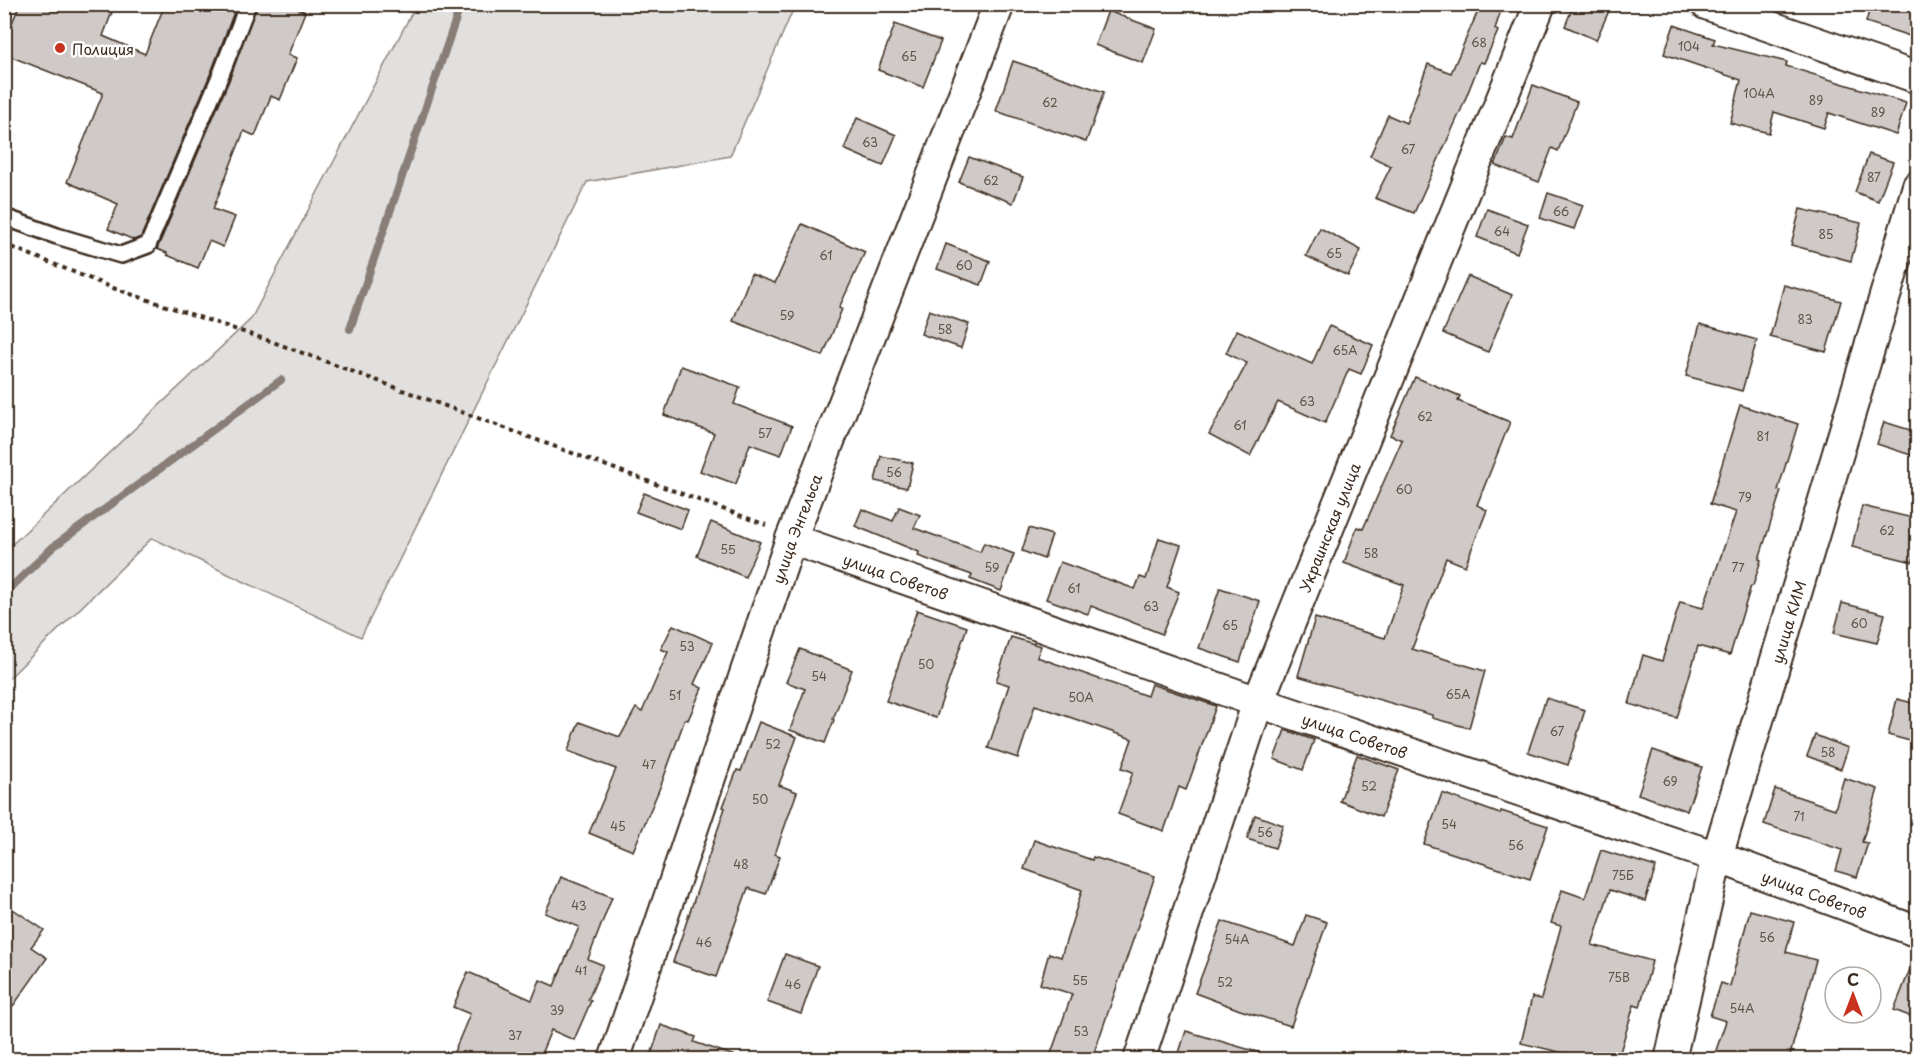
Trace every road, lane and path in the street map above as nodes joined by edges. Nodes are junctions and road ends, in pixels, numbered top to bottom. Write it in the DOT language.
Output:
graph roads {
  1 [pos="248,4"];
  2 [pos="999,4"];
  3 [pos="1540,4"];
  4 [pos="1706,4"];
  5 [pos="1917,78"];
  6 [pos="1917,186"];
  7 [pos="4,218"];
  8 [pos="4,244"];
  9 [pos="791,539"];
  10 [pos="1258,702"];
  11 [pos="1718,857"];
  12 [pos="1917,932"];
  13 [pos="614,1059"];
  14 [pos="1139,1059"];
  15 [pos="1670,1059"];
  1 -- 7 [label="lane"];
  2 -- 9 [label="street, улица Энгельса"];
  3 -- 10 [label="street, Украинская улица"];
  4 -- 5 [label="street"];
  6 -- 11 [label="street, улица КИМ"];
  8 -- 9 [label="path"];
  9 -- 10 [label="street, улица Советов"];
  9 -- 13 [label="street, улица Энгельса"];
  10 -- 11 [label="street, улица Советов"];
  10 -- 14 [label="street, Украинская улица"];
  11 -- 12 [label="street, улица Советов"];
  11 -- 15 [label="street, улица КИМ"];
}
